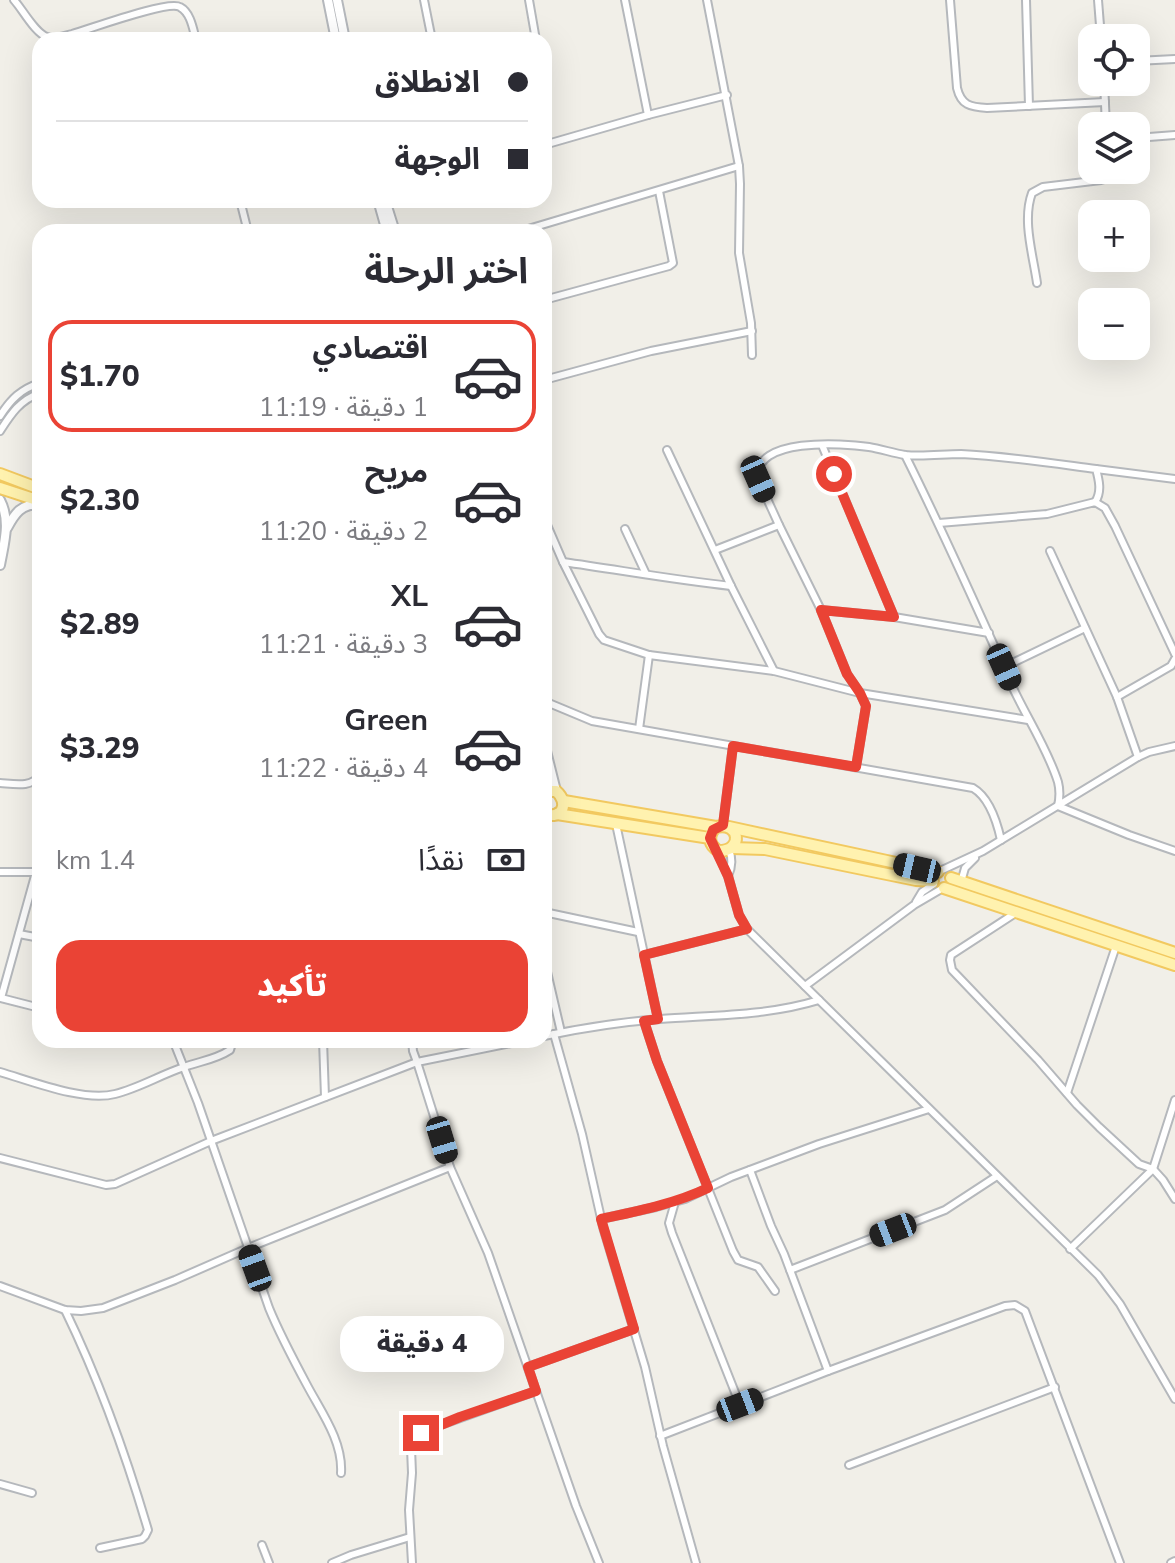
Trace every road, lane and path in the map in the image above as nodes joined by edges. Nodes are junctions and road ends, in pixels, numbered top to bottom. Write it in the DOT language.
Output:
graph roads {
  1 [pos="14,0"];
  2 [pos="22,0"];
  3 [pos="328,0"];
  4 [pos="337,0"];
  5 [pos="424,0"];
  6 [pos="529,0"];
  7 [pos="625,0"];
  8 [pos="707,0"];
  9 [pos="950,0"];
  10 [pos="1026,0"];
  11 [pos="1098,0"];
  12 [pos="25,11"];
  13 [pos="1100,24"];
  14 [pos="39,32"];
  15 [pos="78,32"];
  16 [pos="194,32"];
  17 [pos="334,32"];
  18 [pos="343,32"];
  19 [pos="430,32"];
  20 [pos="535,32"];
  21 [pos="1175,59"];
  22 [pos="1150,60"];
  23 [pos="727,95"];
  24 [pos="1105,96"];
  25 [pos="1105,102"];
  26 [pos="1029,106"];
  27 [pos="1105,112"];
  28 [pos="648,115"];
  29 [pos="1175,135"];
  30 [pos="1150,137"];
  31 [pos="552,143"];
  32 [pos="739,166"];
  33 [pos="1078,182"];
  34 [pos="659,191"];
  35 [pos="546,224"];
  36 [pos="1037,283"];
  37 [pos="552,298"];
  38 [pos="752,331"];
  39 [pos="752,355"];
  40 [pos="552,378"];
  41 [pos="32,386"];
  42 [pos="32,396"];
  43 [pos="0,416"];
  44 [pos="0,431"];
  45 [pos="822,445"];
  46 [pos="667,450"];
  47 [pos="905,455"];
  48 [pos="1096,469"];
  49 [pos="0,474"];
  50 [pos="1175,480"];
  51 [pos="32,486"];
  52 [pos="0,488"];
  53 [pos="32,499"];
  54 [pos="0,500"];
  55 [pos="1095,502"];
  56 [pos="32,504"];
  57 [pos="939,523"];
  58 [pos="779,525"];
  59 [pos="7,529"];
  60 [pos="625,529"];
  61 [pos="552,537"];
  62 [pos="715,550"];
  63 [pos="1050,551"];
  64 [pos="563,562"];
  65 [pos="0,565"];
  66 [pos="646,574"];
  67 [pos="731,586"];
  68 [pos="821,610"];
  69 [pos="894,617"];
  70 [pos="1085,628"];
  71 [pos="989,633"];
  72 [pos="649,655"];
  73 [pos="1174,661"];
  74 [pos="1004,667"];
  75 [pos="774,671"];
  76 [pos="860,693"];
  77 [pos="1117,697"];
  78 [pos="552,704"];
  79 [pos="1028,720"];
  80 [pos="639,729"];
  81 [pos="733,746"];
  82 [pos="1175,746"];
  83 [pos="1138,757"];
  84 [pos="856,767"];
  85 [pos="0,783"];
  86 [pos="32,783"];
  87 [pos="552,794"];
  88 [pos="564,801"];
  89 [pos="1058,806"];
  90 [pos="552,813"];
  91 [pos="552,814"];
  92 [pos="616,824"];
  93 [pos="723,826"];
  94 [pos="710,838"];
  95 [pos="1001,840"];
  96 [pos="731,849"];
  97 [pos="717,851"];
  98 [pos="983,851"];
  99 [pos="1175,851"];
  100 [pos="0,872"];
  101 [pos="32,872"];
  102 [pos="728,876"];
  103 [pos="943,881"];
  104 [pos="32,892"];
  105 [pos="1017,912"];
  106 [pos="552,914"];
  107 [pos="747,929"];
  108 [pos="638,932"];
  109 [pos="19,934"];
  110 [pos="32,936"];
  111 [pos="1116,946"];
  112 [pos="1175,953"];
  113 [pos="644,955"];
  114 [pos="1175,965"];
  115 [pos="805,986"];
  116 [pos="1,998"];
  117 [pos="819,1000"];
  118 [pos="552,1004"];
  119 [pos="32,1006"];
  120 [pos="658,1019"];
  121 [pos="644,1021"];
  122 [pos="558,1033"];
  123 [pos="552,1034"];
  124 [pos="176,1048"];
  125 [pos="231,1048"];
  126 [pos="323,1048"];
  127 [pos="413,1048"];
  128 [pos="486,1048"];
  129 [pos="417,1062"];
  130 [pos="184,1067"];
  131 [pos="0,1072"];
  132 [pos="1067,1093"];
  133 [pos="325,1097"];
  134 [pos="1175,1100"];
  135 [pos="929,1109"];
  136 [pos="211,1141"];
  137 [pos="0,1158"];
  138 [pos="450,1167"];
  139 [pos="1153,1169"];
  140 [pos="750,1170"];
  141 [pos="997,1176"];
  142 [pos="708,1188"];
  143 [pos="1175,1199"];
  144 [pos="675,1202"];
  145 [pos="601,1219"];
  146 [pos="248,1248"];
  147 [pos="1070,1249"];
  148 [pos="790,1270"];
  149 [pos="0,1286"];
  150 [pos="775,1291"];
  151 [pos="65,1310"];
  152 [pos="634,1329"];
  153 [pos="528,1367"];
  154 [pos="828,1371"];
  155 [pos="1055,1387"];
  156 [pos="536,1391"];
  157 [pos="1175,1399"];
  158 [pos="740,1405"];
  159 [pos="660,1436"];
  160 [pos="849,1465"];
  161 [pos="341,1473"];
  162 [pos="0,1484"];
  163 [pos="32,1493"];
  164 [pos="410,1537"];
  165 [pos="262,1545"];
  166 [pos="100,1548"];
  167 [pos="269,1563"];
  168 [pos="332,1563"];
  169 [pos="412,1563"];
  170 [pos="599,1563"];
  171 [pos="696,1563"];
  172 [pos="1120,1563"];
  1 -- 12 [label="street"];
  2 -- 12 [label="street"];
  3 -- 17 [label="street"];
  4 -- 18 [label="street"];
  5 -- 19 [label="street"];
  6 -- 20 [label="street"];
  7 -- 28 [label="street"];
  8 -- 23 [label="street"];
  9 -- 26 [label="street"];
  10 -- 26 [label="street"];
  11 -- 13 [label="street"];
  12 -- 14 [label="street"];
  15 -- 16 [label="street"];
  21 -- 22 [label="street"];
  23 -- 28 [label="street"];
  23 -- 32 [label="street"];
  24 -- 25 [label="street"];
  25 -- 26 [label="street"];
  25 -- 27 [label="street"];
  28 -- 31 [label="street"];
  29 -- 30 [label="street"];
  32 -- 34 [label="street"];
  32 -- 38 [label="street"];
  33 -- 36 [label="street"];
  34 -- 35 [label="street"];
  34 -- 37 [label="street"];
  38 -- 39 [label="street"];
  38 -- 40 [label="street"];
  41 -- 43 [label="street"];
  42 -- 44 [label="street"];
  45 -- 47 [label="street"];
  45 -- 58 [label="street"];
  45 -- 69 [label="street"];
  46 -- 62 [label="street"];
  47 -- 48 [label="street"];
  47 -- 57 [label="street"];
  48 -- 50 [label="street"];
  48 -- 55 [label="street"];
  49 -- 51 [label="main road"];
  52 -- 53 [label="main road"];
  54 -- 59 [label="street"];
  55 -- 57 [label="street"];
  55 -- 73 [label="street"];
  56 -- 59 [label="street"];
  57 -- 71 [label="street"];
  58 -- 62 [label="street"];
  58 -- 68 [label="street"];
  59 -- 65 [label="street"];
  60 -- 66 [label="street"];
  61 -- 64 [label="street"];
  62 -- 67 [label="street"];
  63 -- 70 [label="street"];
  64 -- 66 [label="street"];
  64 -- 72 [label="street"];
  66 -- 67 [label="street"];
  67 -- 75 [label="street"];
  68 -- 69 [label="street"];
  68 -- 76 [label="street"];
  69 -- 71 [label="street"];
  70 -- 74 [label="street"];
  70 -- 77 [label="street"];
  71 -- 74 [label="street"];
  72 -- 75 [label="street"];
  72 -- 80 [label="street"];
  73 -- 77 [label="street"];
  74 -- 79 [label="street"];
  75 -- 76 [label="street"];
  76 -- 79 [label="street"];
  76 -- 84 [label="street"];
  77 -- 83 [label="street"];
  78 -- 80 [label="street"];
  79 -- 89 [label="street"];
  80 -- 81 [label="street"];
  81 -- 84 [label="street"];
  81 -- 93 [label="street"];
  82 -- 83 [label="street"];
  83 -- 89 [label="street"];
  84 -- 95 [label="street"];
  85 -- 86 [label="street"];
  87 -- 88 [label="main road"];
  88 -- 90 [label="main road"];
  88 -- 93 [label="main road"];
  89 -- 95 [label="street"];
  89 -- 99 [label="street"];
  91 -- 92 [label="main road"];
  92 -- 94 [label="main road"];
  92 -- 108 [label="street"];
  93 -- 94 [label="main road"];
  93 -- 96 [label="main road"];
  93 -- 103 [label="main road"];
  94 -- 97 [label="main road"];
  95 -- 98 [label="street"];
  96 -- 97 [label="main road"];
  96 -- 102 [label="street"];
  96 -- 103 [label="main road"];
  97 -- 102 [label="street"];
  98 -- 103 [label="street"];
  98 -- 103 [label="street"];
  100 -- 101 [label="street"];
  102 -- 107 [label="street"];
  103 -- 105 [label="main road"];
  103 -- 112 [label="main road"];
  103 -- 115 [label="street"];
  104 -- 109 [label="street"];
  105 -- 111 [label="main road"];
  105 -- 132 [label="street"];
  106 -- 108 [label="street"];
  107 -- 113 [label="street"];
  107 -- 115 [label="street"];
  108 -- 113 [label="street"];
  109 -- 110 [label="street"];
  109 -- 116 [label="street"];
  111 -- 114 [label="main road"];
  111 -- 132 [label="street"];
  113 -- 120 [label="street"];
  115 -- 117 [label="street"];
  116 -- 119 [label="street"];
  117 -- 120 [label="street"];
  117 -- 135 [label="street"];
  118 -- 122 [label="street"];
  120 -- 121 [label="street"];
  121 -- 122 [label="street"];
  121 -- 142 [label="street"];
  122 -- 123 [label="street"];
  122 -- 145 [label="street"];
  124 -- 130 [label="street"];
  125 -- 130 [label="street"];
  126 -- 133 [label="street"];
  127 -- 129 [label="street"];
  128 -- 129 [label="street"];
  129 -- 133 [label="street"];
  129 -- 138 [label="street"];
  130 -- 131 [label="street"];
  130 -- 136 [label="street"];
  132 -- 139 [label="street"];
  133 -- 136 [label="street"];
  134 -- 139 [label="street"];
  135 -- 140 [label="street"];
  135 -- 141 [label="street"];
  136 -- 137 [label="street"];
  136 -- 146 [label="street"];
  138 -- 146 [label="street"];
  138 -- 153 [label="street"];
  139 -- 143 [label="street"];
  139 -- 147 [label="street"];
  140 -- 142 [label="street"];
  140 -- 148 [label="street"];
  141 -- 147 [label="street"];
  141 -- 148 [label="street"];
  142 -- 144 [label="street"];
  142 -- 150 [label="street"];
  144 -- 145 [label="street"];
  144 -- 158 [label="street"];
  145 -- 152 [label="street"];
  146 -- 151 [label="street"];
  146 -- 161 [label="street"];
  147 -- 157 [label="street"];
  148 -- 154 [label="street"];
  149 -- 151 [label="street"];
  151 -- 166 [label="street"];
  152 -- 153 [label="street"];
  152 -- 159 [label="street"];
  153 -- 156 [label="street"];
  154 -- 155 [label="street"];
  154 -- 158 [label="street"];
  155 -- 160 [label="street"];
  155 -- 172 [label="street"];
  156 -- 164 [label="street"];
  156 -- 170 [label="street"];
  158 -- 159 [label="street"];
  159 -- 171 [label="street"];
  162 -- 163 [label="street"];
  164 -- 168 [label="street"];
  164 -- 169 [label="street"];
  165 -- 167 [label="street"];
}
